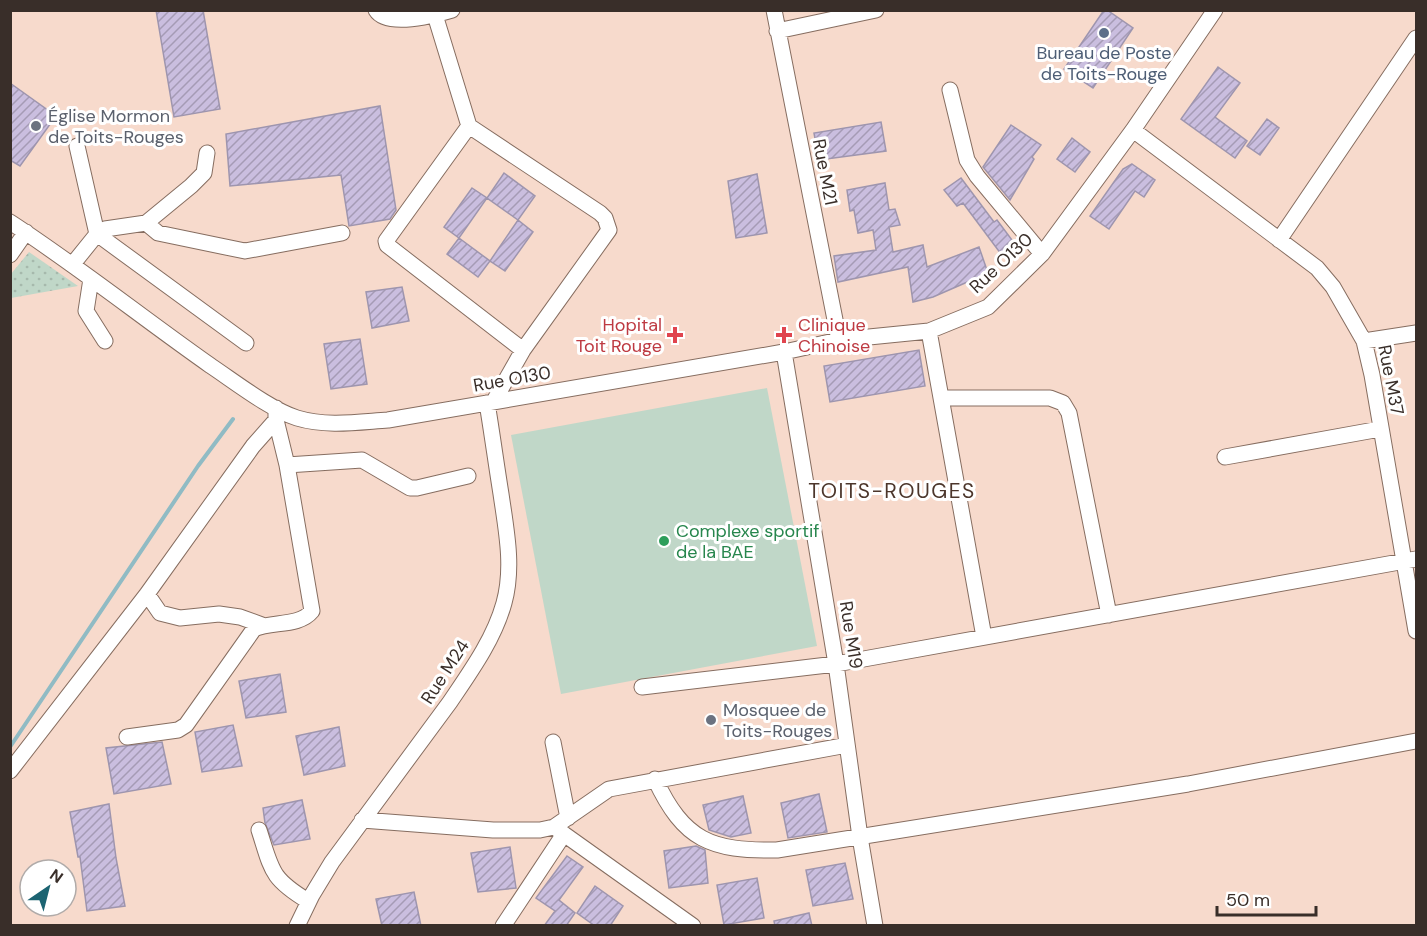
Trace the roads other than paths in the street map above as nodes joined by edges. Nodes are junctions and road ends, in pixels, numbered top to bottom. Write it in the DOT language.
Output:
graph roads {
  1 [pos="376,10"];
  2 [pos="452,10"];
  3 [pos="774,10"];
  4 [pos="876,10"];
  5 [pos="1215,10"];
  6 [pos="435,15"];
  7 [pos="777,31"];
  8 [pos="1416,39"];
  9 [pos="950,90"];
  10 [pos="470,126"];
  11 [pos="1133,130"];
  12 [pos="77,146"];
  13 [pos="207,153"];
  14 [pos="10,222"];
  15 [pos="146,223"];
  16 [pos="26,232"];
  17 [pos="342,233"];
  18 [pos="97,234"];
  19 [pos="1279,240"];
  20 [pos="1042,254"];
  21 [pos="10,255"];
  22 [pos="72,265"];
  23 [pos="91,279"];
  24 [pos="928,331"];
  25 [pos="1416,333"];
  26 [pos="839,340"];
  27 [pos="105,341"];
  28 [pos="1364,341"];
  29 [pos="246,343"];
  30 [pos="522,350"];
  31 [pos="784,352"];
  32 [pos="941,398"];
  33 [pos="490,402"];
  34 [pos="276,414"];
  35 [pos="1380,429"];
  36 [pos="1225,457"];
  37 [pos="287,465"];
  38 [pos="468,476"];
  39 [pos="1410,560"];
  40 [pos="147,594"];
  41 [pos="1109,615"];
  42 [pos="262,625"];
  43 [pos="1416,632"];
  44 [pos="984,638"];
  45 [pos="836,664"];
  46 [pos="642,687"];
  47 [pos="127,737"];
  48 [pos="1416,741"];
  49 [pos="553,742"];
  50 [pos="847,745"];
  51 [pos="12,765"];
  52 [pos="655,779"];
  53 [pos="568,818"];
  54 [pos="362,820"];
  55 [pos="259,830"];
  56 [pos="559,831"];
  57 [pos="860,837"];
  58 [pos="309,901"];
  59 [pos="297,926"];
  60 [pos="502,926"];
  61 [pos="693,926"];
  62 [pos="874,926"];
  1 -- 6 [label="street"];
  2 -- 6 [label="street"];
  3 -- 7 [label="street, Rue M21"];
  4 -- 7 [label="street"];
  5 -- 11 [label="street, Rue O130"];
  6 -- 10 [label="street"];
  7 -- 26 [label="street, Rue M21"];
  8 -- 19 [label="street"];
  9 -- 20 [label="street"];
  10 -- 30 [label="street"];
  10 -- 30 [label="street"];
  11 -- 19 [label="street, Rue M37"];
  11 -- 20 [label="street, Rue O130"];
  12 -- 18 [label="street"];
  13 -- 15 [label="street"];
  14 -- 16 [label="street, Rue O130"];
  15 -- 17 [label="street"];
  15 -- 18 [label="street"];
  16 -- 21 [label="street"];
  16 -- 22 [label="street, Rue O130"];
  18 -- 22 [label="street"];
  18 -- 29 [label="street"];
  19 -- 28 [label="street, Rue M37"];
  20 -- 24 [label="street, Rue O130"];
  22 -- 23 [label="street, Rue O130"];
  23 -- 27 [label="street"];
  23 -- 34 [label="street, Rue O130"];
  24 -- 26 [label="street, Rue O130"];
  24 -- 32 [label="street"];
  25 -- 28 [label="street"];
  26 -- 31 [label="street, Rue O130"];
  28 -- 35 [label="street, Rue M37"];
  30 -- 33 [label="street"];
  31 -- 33 [label="street, Rue O130"];
  31 -- 45 [label="street, Rue M19"];
  32 -- 41 [label="street"];
  32 -- 44 [label="street"];
  33 -- 34 [label="street, Rue O130"];
  33 -- 54 [label="street, Rue M24"];
  34 -- 37 [label="street"];
  34 -- 40 [label="street"];
  35 -- 36 [label="street"];
  35 -- 39 [label="street, Rue M37"];
  37 -- 38 [label="street"];
  37 -- 42 [label="street"];
  39 -- 41 [label="street"];
  39 -- 43 [label="street, Rue M37"];
  40 -- 42 [label="street"];
  40 -- 51 [label="street"];
  41 -- 44 [label="street"];
  42 -- 47 [label="street"];
  44 -- 45 [label="street"];
  45 -- 46 [label="street"];
  45 -- 50 [label="street, Rue M19"];
  48 -- 57 [label="street"];
  49 -- 53 [label="street"];
  50 -- 52 [label="street"];
  50 -- 57 [label="street, Rue M19"];
  52 -- 53 [label="street"];
  52 -- 57 [label="street"];
  53 -- 56 [label="street"];
  54 -- 56 [label="street"];
  54 -- 58 [label="street, Rue M24"];
  55 -- 58 [label="street"];
  56 -- 60 [label="street"];
  56 -- 61 [label="street"];
  57 -- 62 [label="street, Rue M19"];
  58 -- 59 [label="street, Rue M24"];
}
